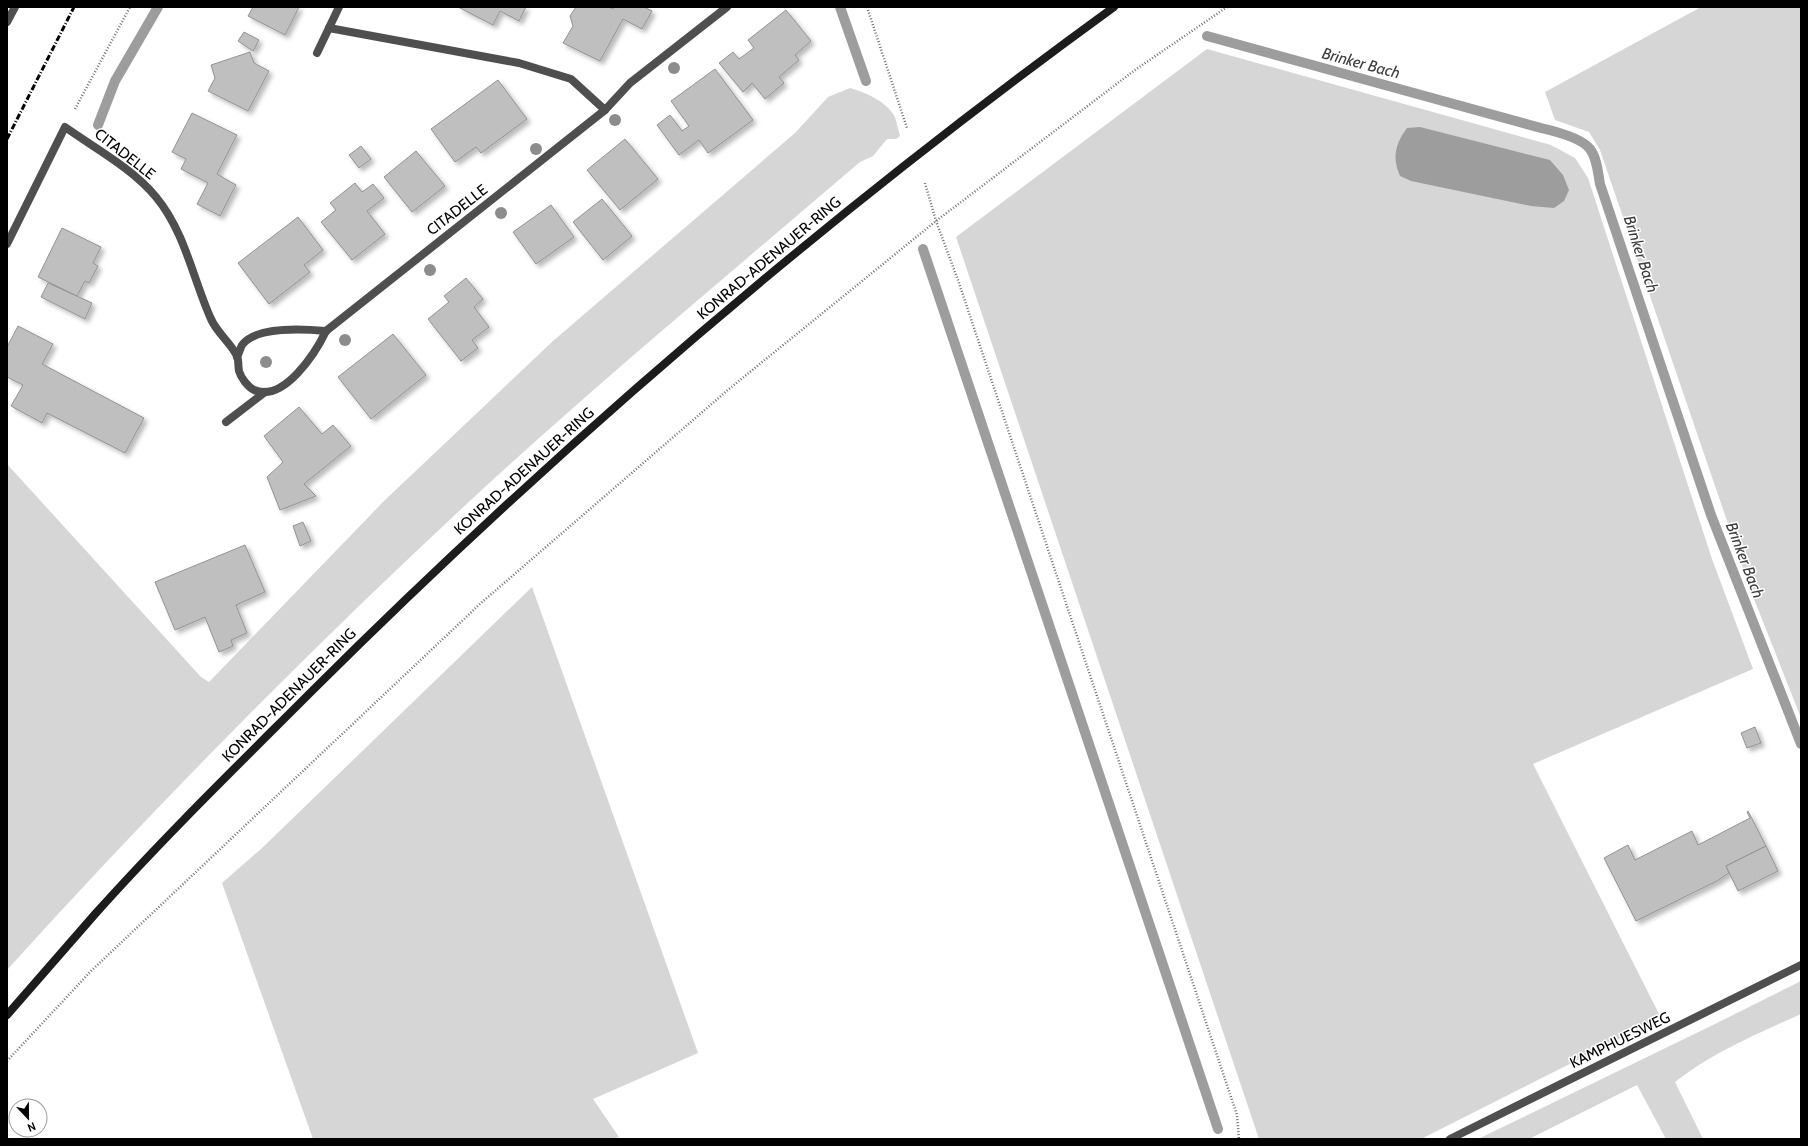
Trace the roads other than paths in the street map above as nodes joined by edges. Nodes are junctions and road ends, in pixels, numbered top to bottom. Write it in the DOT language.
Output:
graph roads {
  1 [pos="15,7"];
  2 [pos="339,7"];
  3 [pos="727,7"];
  4 [pos="1114,7"];
  5 [pos="7,22"];
  6 [pos="329,28"];
  7 [pos="317,53"];
  8 [pos="605,110"];
  9 [pos="7,244"];
  10 [pos="326,331"];
  11 [pos="238,357"];
  12 [pos="265,392"];
  13 [pos="226,422"];
  14 [pos="1801,965"];
  15 [pos="7,1015"];
  16 [pos="1450,1139"];
  1 -- 5 [label="street"];
  2 -- 6 [label="street"];
  3 -- 8 [label="street, CITADELLE"];
  4 -- 15 [label="main road, KONRAD-ADENAUER-RING"];
  6 -- 7 [label="street"];
  6 -- 8 [label="street"];
  8 -- 10 [label="street, CITADELLE"];
  9 -- 11 [label="street, CITADELLE"];
  10 -- 11 [label="street"];
  10 -- 12 [label="street, CITADELLE"];
  11 -- 12 [label="street, CITADELLE"];
  12 -- 13 [label="street, CITADELLE"];
  14 -- 16 [label="street, KAMPHUESWEG"];
}
